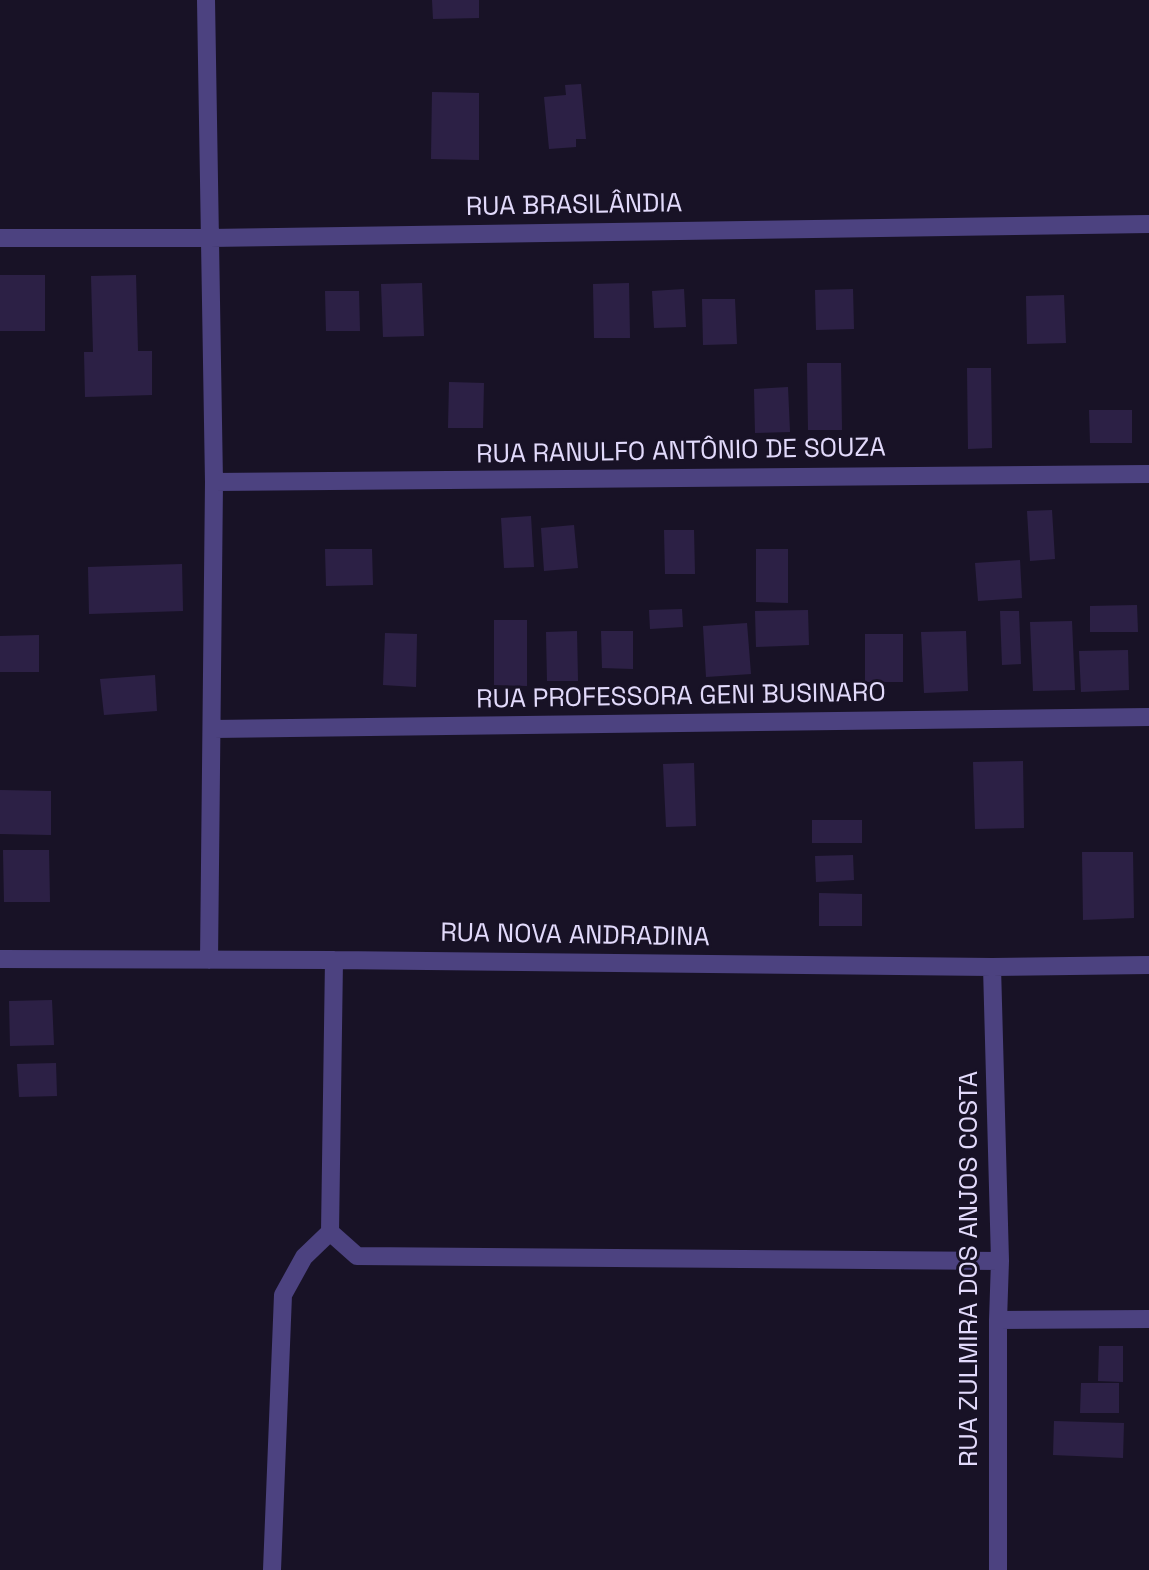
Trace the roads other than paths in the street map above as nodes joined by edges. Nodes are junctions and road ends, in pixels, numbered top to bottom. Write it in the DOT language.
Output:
graph roads {
  1 [pos="206,0"];
  2 [pos="1149,224"];
  3 [pos="0,237"];
  4 [pos="210,238"];
  5 [pos="1149,474"];
  6 [pos="214,482"];
  7 [pos="1149,717"];
  8 [pos="213,729"];
  9 [pos="0,959"];
  10 [pos="209,960"];
  11 [pos="334,960"];
  12 [pos="1149,965"];
  13 [pos="992,967"];
  14 [pos="330,1232"];
  15 [pos="1000,1262"];
  16 [pos="1149,1319"];
  17 [pos="998,1320"];
  18 [pos="272,1570"];
  19 [pos="998,1570"];
  1 -- 4 [label="street"];
  2 -- 4 [label="street, RUA BRASILÂNDIA"];
  3 -- 4 [label="street, RUA BRASILÂNDIA"];
  4 -- 6 [label="street"];
  5 -- 6 [label="street, RUA RANULFO ANTÔNIO DE SOUZA"];
  6 -- 8 [label="street"];
  7 -- 8 [label="street, RUA PROFESSORA GENI BUSINARO"];
  8 -- 10 [label="street"];
  9 -- 10 [label="street, RUA NOVA ANDRADINA"];
  10 -- 11 [label="street, RUA NOVA ANDRADINA"];
  11 -- 13 [label="street, RUA NOVA ANDRADINA"];
  11 -- 14 [label="street"];
  12 -- 13 [label="street, RUA NOVA ANDRADINA"];
  13 -- 15 [label="street, RUA ZULMIRA DOS ANJOS COSTA"];
  14 -- 15 [label="street"];
  14 -- 18 [label="street"];
  15 -- 17 [label="street, RUA ZULMIRA DOS ANJOS COSTA"];
  16 -- 17 [label="street"];
  17 -- 19 [label="street, RUA ZULMIRA DOS ANJOS COSTA"];
}
